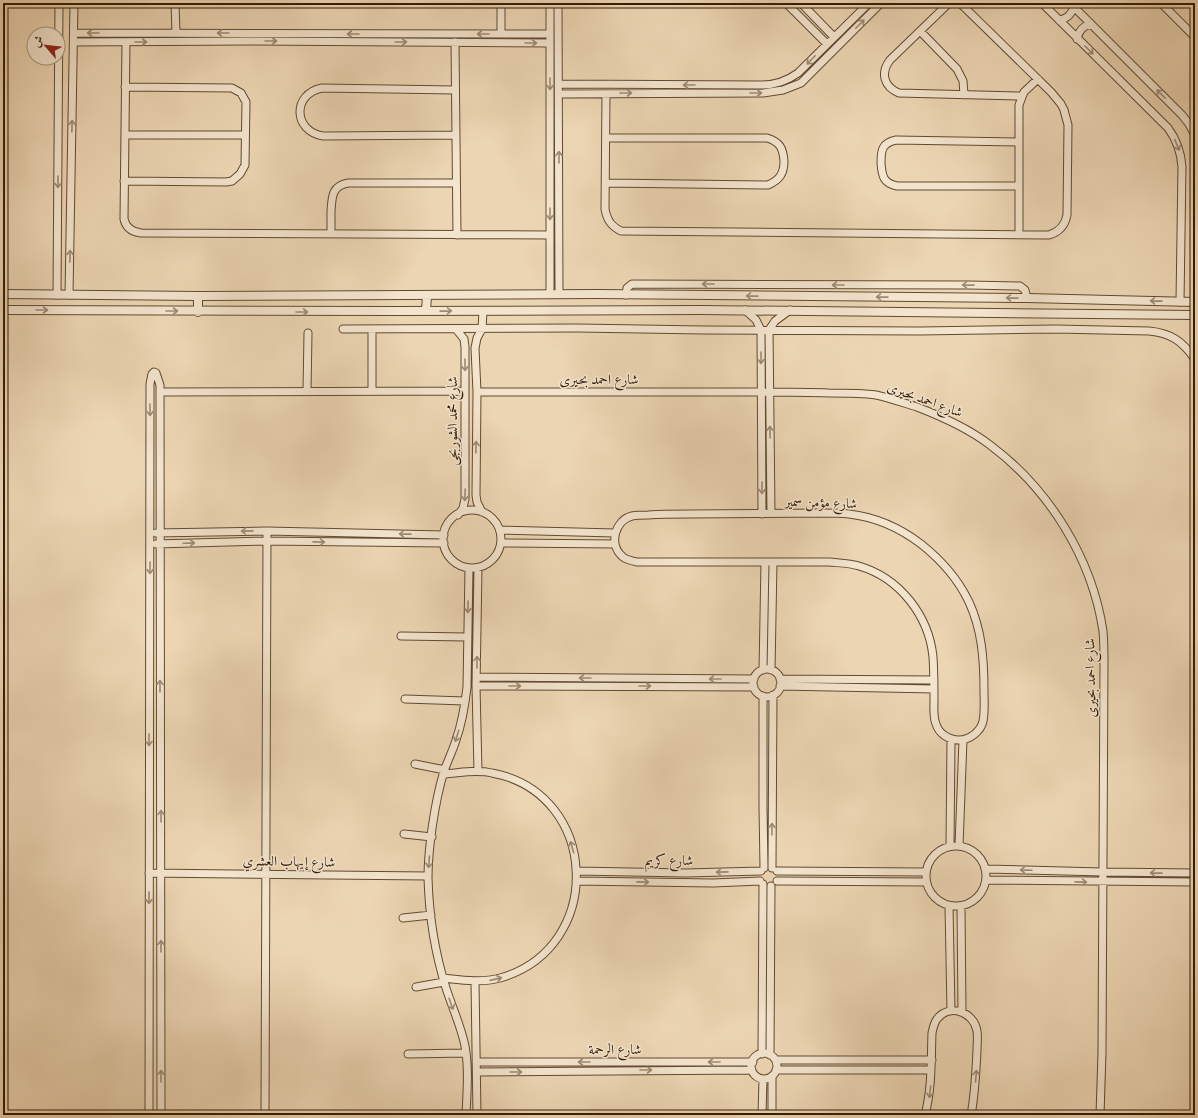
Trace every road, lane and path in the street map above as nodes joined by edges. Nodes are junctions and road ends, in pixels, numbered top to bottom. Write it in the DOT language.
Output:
graph roads {
  1 [pos="59,3"];
  2 [pos="74,3"];
  3 [pos="175,3"];
  4 [pos="501,3"];
  5 [pos="550,3"];
  6 [pos="558,3"];
  7 [pos="786,3"];
  8 [pos="801,3"];
  9 [pos="868,3"];
  10 [pos="881,3"];
  11 [pos="949,3"];
  12 [pos="960,3"];
  13 [pos="1042,3"];
  14 [pos="1161,3"];
  15 [pos="1072,5"];
  16 [pos="1059,20"];
  17 [pos="1091,24"];
  18 [pos="920,31"];
  19 [pos="74,33"];
  20 [pos="176,33"];
  21 [pos="252,33"];
  22 [pos="371,34"];
  23 [pos="501,34"];
  24 [pos="550,34"];
  25 [pos="834,37"];
  26 [pos="1195,37"];
  27 [pos="1077,39"];
  28 [pos="251,41"];
  29 [pos="74,42"];
  30 [pos="126,42"];
  31 [pos="371,42"];
  32 [pos="455,42"];
  33 [pos="550,43"];
  34 [pos="827,44"];
  35 [pos="1038,79"];
  36 [pos="559,84"];
  37 [pos="125,87"];
  38 [pos="455,90"];
  39 [pos="559,94"];
  40 [pos="606,94"];
  41 [pos="964,95"];
  42 [pos="1021,96"];
  43 [pos="1195,133"];
  44 [pos="125,135"];
  45 [pos="456,135"];
  46 [pos="245,136"];
  47 [pos="606,138"];
  48 [pos="1019,142"];
  49 [pos="124,181"];
  50 [pos="456,183"];
  51 [pos="606,183"];
  52 [pos="1019,186"];
  53 [pos="331,234"];
  54 [pos="457,235"];
  55 [pos="1019,235"];
  56 [pos="550,236"];
  57 [pos="3,294"];
  58 [pos="57,294"];
  59 [pos="550,294"];
  60 [pos="559,294"];
  61 [pos="626,294"];
  62 [pos="69,295"];
  63 [pos="427,295"];
  64 [pos="701,295"];
  65 [pos="198,296"];
  66 [pos="955,298"];
  67 [pos="1027,298"];
  68 [pos="1105,300"];
  69 [pos="1180,302"];
  70 [pos="1195,302"];
  71 [pos="3,310"];
  72 [pos="482,310"];
  73 [pos="702,310"];
  74 [pos="745,310"];
  75 [pos="790,310"];
  76 [pos="426,311"];
  77 [pos="198,312"];
  78 [pos="956,312"];
  79 [pos="1105,313"];
  80 [pos="1195,315"];
  81 [pos="343,329"];
  82 [pos="372,329"];
  83 [pos="456,329"];
  84 [pos="482,329"];
  85 [pos="761,330"];
  86 [pos="769,330"];
  87 [pos="308,333"];
  88 [pos="1195,359"];
  89 [pos="307,391"];
  90 [pos="372,391"];
  91 [pos="465,391"];
  92 [pos="160,392"];
  93 [pos="477,392"];
  94 [pos="762,392"];
  95 [pos="770,392"];
  96 [pos="482,512"];
  97 [pos="762,514"];
  98 [pos="771,514"];
  99 [pos="458,515"];
  100 [pos="500,530"];
  101 [pos="267,531"];
  102 [pos="150,533"];
  103 [pos="160,533"];
  104 [pos="615,533"];
  105 [pos="444,535"];
  106 [pos="267,541"];
  107 [pos="444,543"];
  108 [pos="501,543"];
  109 [pos="150,544"];
  110 [pos="160,544"];
  111 [pos="614,544"];
  112 [pos="765,562"];
  113 [pos="773,562"];
  114 [pos="469,568"];
  115 [pos="478,568"];
  116 [pos="401,636"];
  117 [pos="468,637"];
  118 [pos="767,670"];
  119 [pos="476,677"];
  120 [pos="754,679"];
  121 [pos="934,680"];
  122 [pos="780,683"];
  123 [pos="476,686"];
  124 [pos="754,687"];
  125 [pos="934,689"];
  126 [pos="773,695"];
  127 [pos="763,696"];
  128 [pos="404,699"];
  129 [pos="465,701"];
  130 [pos="951,739"];
  131 [pos="963,740"];
  132 [pos="415,764"];
  133 [pos="478,771"];
  134 [pos="444,772"];
  135 [pos="404,834"];
  136 [pos="432,837"];
  137 [pos="950,846"];
  138 [pos="959,846"];
  139 [pos="775,869"];
  140 [pos="986,869"];
  141 [pos="762,870"];
  142 [pos="576,871"];
  143 [pos="626,872"];
  144 [pos="926,872"];
  145 [pos="1102,872"];
  146 [pos="149,873"];
  147 [pos="161,873"];
  148 [pos="1195,873"];
  149 [pos="266,874"];
  150 [pos="428,876"];
  151 [pos="986,880"];
  152 [pos="576,881"];
  153 [pos="777,881"];
  154 [pos="626,882"];
  155 [pos="762,882"];
  156 [pos="926,882"];
  157 [pos="1102,882"];
  158 [pos="1195,882"];
  159 [pos="771,886"];
  160 [pos="949,906"];
  161 [pos="961,906"];
  162 [pos="431,915"];
  163 [pos="403,918"];
  164 [pos="444,980"];
  165 [pos="475,982"];
  166 [pos="416,987"];
  167 [pos="951,1011"];
  168 [pos="962,1012"];
  169 [pos="466,1053"];
  170 [pos="408,1054"];
  171 [pos="762,1054"];
  172 [pos="773,1058"];
  173 [pos="932,1060"];
  174 [pos="476,1062"];
  175 [pos="753,1062"];
  176 [pos="752,1070"];
  177 [pos="931,1070"];
  178 [pos="477,1072"];
  179 [pos="774,1073"];
  180 [pos="763,1079"];
  181 [pos="149,1115"];
  182 [pos="161,1115"];
  183 [pos="265,1115"];
  184 [pos="466,1115"];
  185 [pos="477,1115"];
  186 [pos="762,1115"];
  187 [pos="772,1115"];
  188 [pos="925,1115"];
  189 [pos="971,1115"];
  190 [pos="1100,1115"];
  1 -- 58 [label="street, one-way"];
  2 -- 19 [label="street"];
  3 -- 20 [label="street"];
  4 -- 23 [label="street"];
  5 -- 24 [label="street"];
  6 -- 36 [label="street"];
  7 -- 34 [label="street"];
  8 -- 25 [label="street"];
  9 -- 25 [label="street"];
  40 -- 10 [label="street, one-way"];
  11 -- 18 [label="street"];
  12 -- 35 [label="street"];
  13 -- 16 [label="street"];
  14 -- 26 [label="street"];
  15 -- 16 [label="street"];
  15 -- 17 [label="street"];
  16 -- 27 [label="street"];
  17 -- 27 [label="street"];
  43 -- 17 [label="street, one-way"];
  18 -- 41 [label="street"];
  18 -- 41 [label="street"];
  20 -- 19 [label="street, one-way"];
  19 -- 29 [label="street"];
  21 -- 20 [label="street, one-way"];
  22 -- 21 [label="street, one-way"];
  21 -- 28 [label="street"];
  23 -- 22 [label="street, one-way"];
  22 -- 31 [label="street"];
  23 -- 24 [label="street"];
  24 -- 33 [label="street"];
  25 -- 34 [label="street"];
  27 -- 69 [label="street, one-way"];
  30 -- 28 [label="street, one-way"];
  28 -- 31 [label="street, one-way"];
  29 -- 30 [label="street"];
  62 -- 29 [label="street, one-way"];
  30 -- 37 [label="street"];
  31 -- 32 [label="street, one-way"];
  32 -- 33 [label="street, one-way"];
  32 -- 38 [label="street"];
  33 -- 56 [label="street, one-way"];
  34 -- 36 [label="street, one-way"];
  35 -- 42 [label="street"];
  35 -- 55 [label="street"];
  36 -- 39 [label="street"];
  37 -- 44 [label="street"];
  37 -- 46 [label="street"];
  38 -- 45 [label="street"];
  38 -- 45 [label="street"];
  39 -- 40 [label="street"];
  60 -- 39 [label="street, one-way"];
  40 -- 47 [label="street"];
  41 -- 42 [label="street"];
  42 -- 48 [label="street"];
  44 -- 46 [label="street"];
  44 -- 49 [label="street"];
  45 -- 50 [label="street"];
  46 -- 49 [label="street"];
  47 -- 51 [label="street"];
  47 -- 51 [label="street"];
  48 -- 52 [label="street"];
  48 -- 52 [label="street"];
  49 -- 53 [label="street"];
  50 -- 53 [label="street"];
  50 -- 54 [label="street"];
  51 -- 55 [label="street"];
  52 -- 55 [label="street"];
  53 -- 54 [label="street"];
  54 -- 56 [label="street"];
  56 -- 59 [label="street"];
  57 -- 58 [label="street"];
  58 -- 62 [label="street"];
  59 -- 60 [label="street"];
  59 -- 63 [label="street"];
  60 -- 61 [label="street"];
  61 -- 64 [label="street"];
  67 -- 61 [label="street, one-way"];
  62 -- 65 [label="street"];
  63 -- 65 [label="street"];
  63 -- 76 [label="street"];
  66 -- 64 [label="street, one-way"];
  64 -- 73 [label="street"];
  65 -- 77 [label="street"];
  67 -- 66 [label="street, one-way"];
  66 -- 78 [label="street"];
  67 -- 68 [label="street"];
  69 -- 68 [label="street, one-way"];
  68 -- 79 [label="street"];
  69 -- 70 [label="street"];
  71 -- 77 [label="street, one-way"];
  72 -- 73 [label="street"];
  76 -- 72 [label="street, one-way"];
  72 -- 84 [label="street, شارع محمد الشوربجى"];
  73 -- 74 [label="street"];
  74 -- 75 [label="street"];
  74 -- 85 [label="street"];
  75 -- 78 [label="street"];
  75 -- 86 [label="street"];
  77 -- 76 [label="street, one-way"];
  78 -- 79 [label="street"];
  79 -- 80 [label="street"];
  81 -- 82 [label="street"];
  82 -- 83 [label="street"];
  82 -- 90 [label="street"];
  83 -- 84 [label="street"];
  83 -- 91 [label="street, شارع محمد الشوربجى, one-way"];
  84 -- 85 [label="street"];
  84 -- 93 [label="street, شارع محمد الشوربجى"];
  85 -- 86 [label="street"];
  85 -- 94 [label="street, one-way"];
  86 -- 88 [label="street"];
  86 -- 95 [label="street"];
  87 -- 89 [label="street"];
  89 -- 90 [label="street"];
  89 -- 92 [label="street"];
  90 -- 91 [label="street"];
  91 -- 99 [label="street, شارع محمد الشوربجى, one-way"];
  92 -- 102 [label="street, one-way"];
  92 -- 103 [label="street"];
  93 -- 94 [label="street, شارع احمد بحيرى"];
  96 -- 93 [label="street, شارع محمد الشوربجى, one-way"];
  94 -- 95 [label="street, شارع احمد بحيرى"];
  94 -- 97 [label="street, one-way"];
  98 -- 95 [label="street, one-way"];
  95 -- 145 [label="street, شارع احمد بحيرى"];
  96 -- 99 [label="street"];
  96 -- 100 [label="street"];
  97 -- 98 [label="street, شارع مؤمن سمير"];
  97 -- 104 [label="street, شارع مؤمن سمير"];
  98 -- 131 [label="street, شارع مؤمن سمير"];
  99 -- 105 [label="street"];
  100 -- 104 [label="street"];
  100 -- 108 [label="street"];
  101 -- 103 [label="street, one-way"];
  105 -- 101 [label="street, one-way"];
  101 -- 106 [label="street"];
  102 -- 103 [label="street"];
  102 -- 109 [label="street"];
  103 -- 110 [label="street"];
  104 -- 111 [label="street"];
  105 -- 107 [label="street"];
  106 -- 107 [label="street, one-way"];
  110 -- 106 [label="street, one-way"];
  106 -- 149 [label="street"];
  107 -- 114 [label="street"];
  108 -- 111 [label="street"];
  108 -- 115 [label="street"];
  109 -- 110 [label="street"];
  109 -- 146 [label="street, one-way"];
  147 -- 110 [label="street, one-way"];
  111 -- 112 [label="street"];
  112 -- 113 [label="street"];
  112 -- 118 [label="street"];
  113 -- 118 [label="street"];
  113 -- 121 [label="street"];
  114 -- 115 [label="street"];
  114 -- 117 [label="street, one-way"];
  119 -- 115 [label="street, one-way"];
  116 -- 117 [label="street"];
  117 -- 129 [label="street"];
  118 -- 120 [label="street"];
  118 -- 122 [label="street"];
  120 -- 119 [label="street, one-way"];
  119 -- 123 [label="street"];
  120 -- 124 [label="street"];
  121 -- 122 [label="street"];
  121 -- 125 [label="street"];
  122 -- 125 [label="street"];
  122 -- 126 [label="street"];
  123 -- 124 [label="street, one-way"];
  123 -- 133 [label="street"];
  124 -- 127 [label="street"];
  125 -- 130 [label="street"];
  126 -- 127 [label="street"];
  139 -- 126 [label="street, one-way"];
  127 -- 141 [label="street"];
  128 -- 129 [label="street"];
  129 -- 134 [label="street, one-way"];
  130 -- 131 [label="street"];
  130 -- 137 [label="street"];
  131 -- 138 [label="street"];
  132 -- 134 [label="street"];
  133 -- 134 [label="street"];
  142 -- 133 [label="street, one-way"];
  134 -- 136 [label="street"];
  135 -- 136 [label="street"];
  136 -- 150 [label="street, one-way"];
  137 -- 138 [label="street"];
  137 -- 144 [label="street"];
  138 -- 140 [label="street"];
  139 -- 141 [label="street"];
  139 -- 144 [label="street"];
  139 -- 153 [label="street"];
  145 -- 140 [label="street, one-way"];
  140 -- 151 [label="street"];
  141 -- 143 [label="street, شارع كريم, one-way"];
  141 -- 155 [label="street"];
  142 -- 143 [label="street, شارع كريم"];
  142 -- 152 [label="street"];
  143 -- 154 [label="street"];
  144 -- 156 [label="street"];
  148 -- 145 [label="street, one-way"];
  145 -- 157 [label="street, شارع احمد بحيرى"];
  146 -- 147 [label="street, شارع إيهاب العشري"];
  146 -- 181 [label="street, one-way"];
  147 -- 149 [label="street, شارع إيهاب العشري"];
  182 -- 147 [label="street, one-way"];
  149 -- 150 [label="street, شارع إيهاب العشري"];
  149 -- 183 [label="street"];
  150 -- 162 [label="street"];
  151 -- 157 [label="street, one-way"];
  151 -- 161 [label="street"];
  152 -- 154 [label="street, شارع كريم"];
  165 -- 152 [label="street, one-way"];
  153 -- 156 [label="street"];
  153 -- 159 [label="street"];
  154 -- 155 [label="street, شارع كريم, one-way"];
  155 -- 159 [label="street"];
  155 -- 171 [label="street"];
  156 -- 160 [label="street"];
  157 -- 158 [label="street"];
  157 -- 190 [label="street, شارع احمد بحيرى"];
  159 -- 172 [label="street"];
  160 -- 161 [label="street"];
  160 -- 167 [label="street"];
  161 -- 168 [label="street"];
  162 -- 163 [label="street"];
  162 -- 164 [label="street"];
  164 -- 165 [label="street"];
  164 -- 166 [label="street"];
  164 -- 169 [label="street, one-way"];
  165 -- 174 [label="street"];
  167 -- 168 [label="street"];
  167 -- 173 [label="street"];
  189 -- 168 [label="street, one-way"];
  169 -- 170 [label="street"];
  169 -- 184 [label="street"];
  171 -- 172 [label="street"];
  171 -- 175 [label="street"];
  172 -- 173 [label="street"];
  172 -- 179 [label="street"];
  173 -- 177 [label="street"];
  175 -- 174 [label="street, شارع الرحمة, one-way"];
  174 -- 178 [label="street"];
  175 -- 176 [label="street"];
  178 -- 176 [label="street, شارع الرحمة, one-way"];
  176 -- 180 [label="street"];
  177 -- 179 [label="street"];
  177 -- 188 [label="street, one-way"];
  178 -- 185 [label="street"];
  179 -- 180 [label="street"];
  179 -- 187 [label="street"];
  180 -- 186 [label="street"];
}
